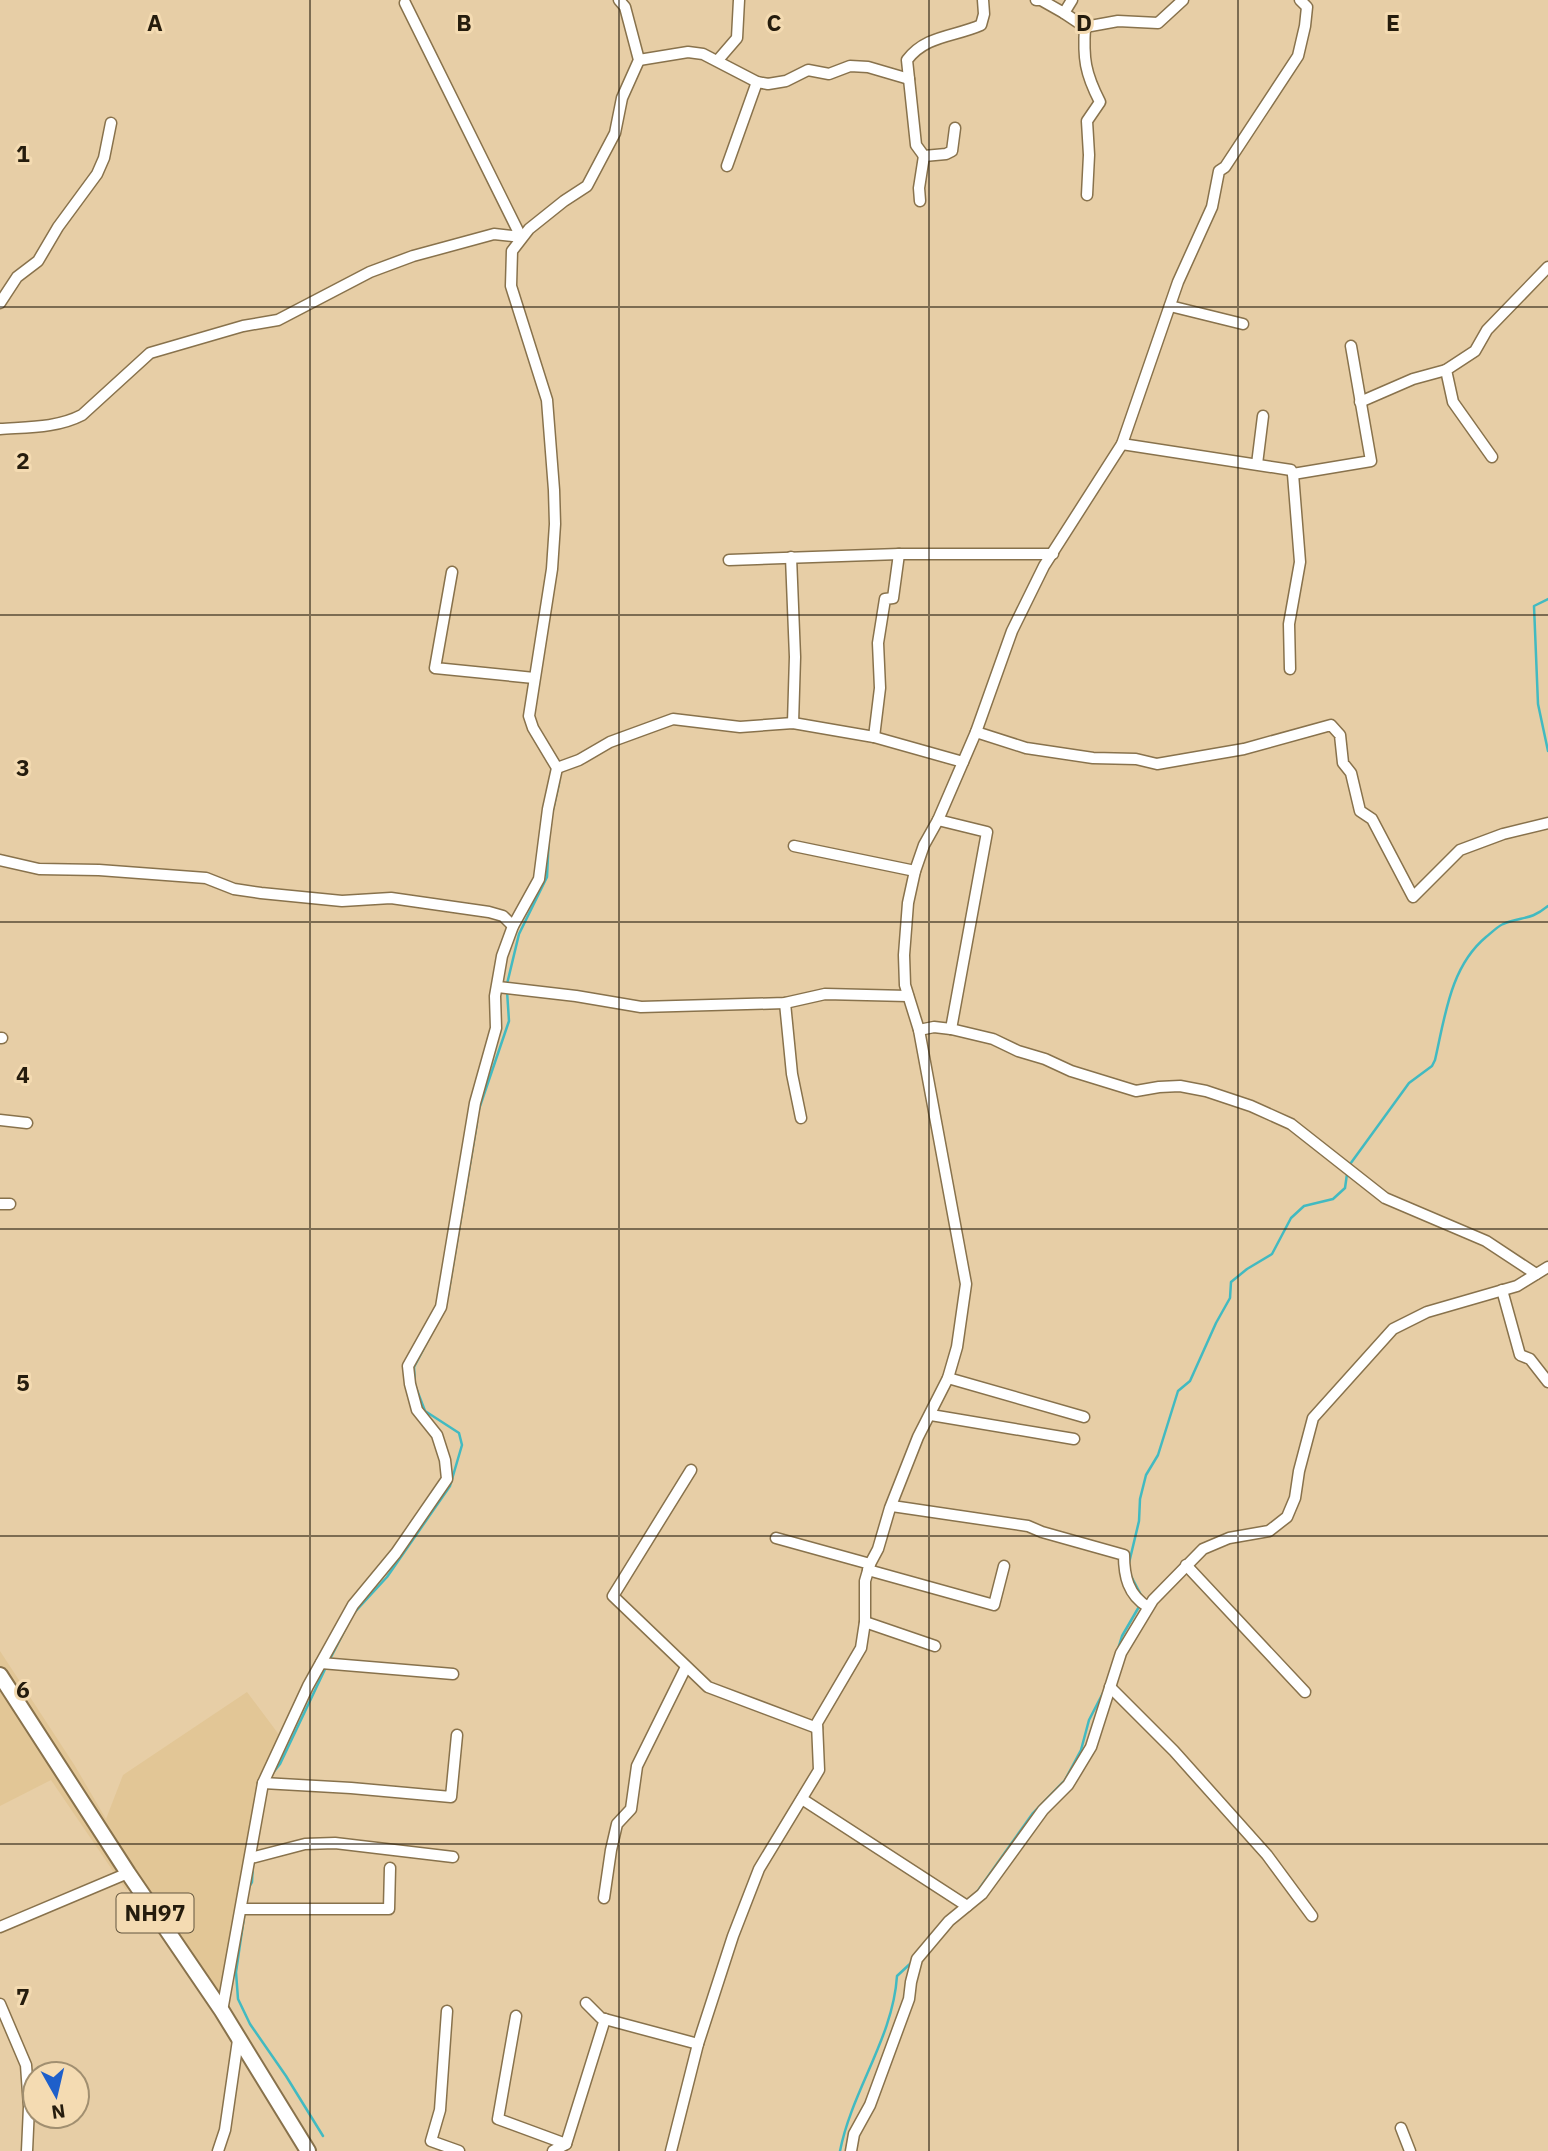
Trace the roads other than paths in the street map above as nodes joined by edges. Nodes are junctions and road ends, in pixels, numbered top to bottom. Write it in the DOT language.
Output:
graph roads {
  1 [pos="619,0"];
  2 [pos="739,0"];
  3 [pos="1036,0"];
  4 [pos="1072,0"];
  5 [pos="1183,0"];
  6 [pos="1300,0"];
  7 [pos="985,1"];
  8 [pos="405,3"];
  9 [pos="1064,13"];
  10 [pos="1085,26"];
  11 [pos="639,60"];
  12 [pos="718,60"];
  13 [pos="909,79"];
  14 [pos="757,82"];
  15 [pos="111,123"];
  16 [pos="955,128"];
  17 [pos="924,156"];
  18 [pos="727,166"];
  19 [pos="1087,195"];
  20 [pos="920,201"];
  21 [pos="521,237"];
  22 [pos="1548,267"];
  23 [pos="0,303"];
  24 [pos="1170,306"];
  25 [pos="1243,324"];
  26 [pos="1351,346"];
  27 [pos="1446,370"];
  28 [pos="1360,402"];
  29 [pos="1263,416"];
  30 [pos="0,429"];
  31 [pos="1122,444"];
  32 [pos="1492,457"];
  33 [pos="1257,464"];
  34 [pos="1293,474"];
  35 [pos="899,554"];
  36 [pos="1052,554"];
  37 [pos="791,557"];
  38 [pos="729,560"];
  39 [pos="452,572"];
  40 [pos="1290,669"];
  41 [pos="534,678"];
  42 [pos="793,723"];
  43 [pos="976,732"];
  44 [pos="874,737"];
  45 [pos="963,762"];
  46 [pos="557,768"];
  47 [pos="938,820"];
  48 [pos="1548,823"];
  49 [pos="794,846"];
  50 [pos="0,860"];
  51 [pos="915,871"];
  52 [pos="513,926"];
  53 [pos="498,987"];
  54 [pos="908,996"];
  55 [pos="785,1003"];
  56 [pos="951,1029"];
  57 [pos="919,1030"];
  58 [pos="801,1118"];
  59 [pos="0,1120"];
  60 [pos="27,1123"];
  61 [pos="1548,1267"];
  62 [pos="1536,1274"];
  63 [pos="1502,1290"];
  64 [pos="948,1378"];
  65 [pos="1548,1382"];
  66 [pos="930,1415"];
  67 [pos="1084,1417"];
  68 [pos="1074,1439"];
  69 [pos="691,1470"];
  70 [pos="892,1506"];
  71 [pos="776,1538"];
  72 [pos="1186,1565"];
  73 [pos="1004,1566"];
  74 [pos="869,1567"];
  75 [pos="1147,1608"];
  76 [pos="865,1622"];
  77 [pos="935,1646"];
  78 [pos="321,1663"];
  79 [pos="686,1667"];
  80 [pos="453,1674"];
  81 [pos="0,1675"];
  82 [pos="1110,1687"];
  83 [pos="1305,1692"];
  84 [pos="817,1728"];
  85 [pos="457,1735"];
  86 [pos="263,1783"];
  87 [pos="802,1799"];
  88 [pos="453,1857"];
  89 [pos="251,1858"];
  90 [pos="390,1868"];
  91 [pos="128,1873"];
  92 [pos="604,1898"];
  93 [pos="967,1906"];
  94 [pos="241,1909"];
  95 [pos="1312,1916"];
  96 [pos="0,1927"];
  97 [pos="586,2003"];
  98 [pos="0,2004"];
  99 [pos="222,2011"];
  100 [pos="447,2011"];
  101 [pos="516,2015"];
  102 [pos="605,2019"];
  103 [pos="238,2040"];
  104 [pos="698,2044"];
  105 [pos="1401,2128"];
  106 [pos="566,2144"];
  107 [pos="27,2151"];
  108 [pos="218,2151"];
  109 [pos="308,2151"];
  110 [pos="459,2151"];
  111 [pos="553,2151"];
  112 [pos="671,2151"];
  113 [pos="851,2151"];
  114 [pos="1410,2151"];
  1 -- 11 [label="street"];
  2 -- 12 [label="street"];
  3 -- 9 [label="street"];
  4 -- 9 [label="street"];
  5 -- 10 [label="street"];
  6 -- 24 [label="street"];
  7 -- 13 [label="street"];
  8 -- 21 [label="street"];
  9 -- 10 [label="street"];
  10 -- 19 [label="street"];
  11 -- 12 [label="street"];
  11 -- 21 [label="street"];
  12 -- 14 [label="street"];
  13 -- 14 [label="street"];
  13 -- 17 [label="street"];
  14 -- 18 [label="street"];
  15 -- 23 [label="street"];
  16 -- 17 [label="street"];
  17 -- 20 [label="street"];
  21 -- 30 [label="street"];
  21 -- 41 [label="street"];
  22 -- 27 [label="street"];
  24 -- 25 [label="street"];
  24 -- 31 [label="street"];
  26 -- 28 [label="street"];
  27 -- 28 [label="street"];
  27 -- 32 [label="street"];
  28 -- 34 [label="street"];
  29 -- 33 [label="street"];
  31 -- 33 [label="street"];
  31 -- 36 [label="street"];
  33 -- 34 [label="street"];
  34 -- 40 [label="street"];
  35 -- 36 [label="street"];
  35 -- 37 [label="street"];
  35 -- 44 [label="street"];
  36 -- 43 [label="street"];
  37 -- 38 [label="street"];
  37 -- 42 [label="street"];
  39 -- 41 [label="street"];
  41 -- 46 [label="street"];
  42 -- 44 [label="street"];
  42 -- 46 [label="street"];
  43 -- 45 [label="street"];
  43 -- 48 [label="street"];
  44 -- 45 [label="street"];
  45 -- 47 [label="street"];
  46 -- 52 [label="street"];
  47 -- 51 [label="street"];
  47 -- 56 [label="street"];
  49 -- 51 [label="street"];
  50 -- 52 [label="street"];
  51 -- 54 [label="street"];
  52 -- 53 [label="street"];
  53 -- 55 [label="street"];
  53 -- 78 [label="street"];
  54 -- 55 [label="street"];
  54 -- 57 [label="street"];
  55 -- 58 [label="street"];
  56 -- 57 [label="street"];
  56 -- 62 [label="street"];
  57 -- 64 [label="street"];
  59 -- 60 [label="street"];
  61 -- 62 [label="street"];
  62 -- 63 [label="street"];
  63 -- 65 [label="street"];
  63 -- 72 [label="street"];
  64 -- 66 [label="street"];
  64 -- 67 [label="street"];
  66 -- 68 [label="street"];
  66 -- 70 [label="street"];
  69 -- 79 [label="street"];
  70 -- 74 [label="street"];
  70 -- 75 [label="street"];
  71 -- 74 [label="street"];
  72 -- 75 [label="street"];
  72 -- 83 [label="street"];
  73 -- 74 [label="street"];
  74 -- 76 [label="street"];
  75 -- 82 [label="street"];
  76 -- 77 [label="street"];
  76 -- 84 [label="street"];
  78 -- 80 [label="street"];
  78 -- 86 [label="street"];
  79 -- 84 [label="street"];
  79 -- 92 [label="street"];
  81 -- 91 [label="highway, NH97"];
  82 -- 93 [label="street"];
  82 -- 95 [label="street"];
  84 -- 87 [label="street"];
  85 -- 86 [label="street"];
  86 -- 89 [label="street"];
  87 -- 93 [label="street"];
  87 -- 104 [label="street"];
  88 -- 89 [label="street"];
  89 -- 94 [label="street"];
  90 -- 94 [label="street"];
  91 -- 96 [label="street"];
  91 -- 99 [label="highway, NH97"];
  93 -- 113 [label="street"];
  94 -- 99 [label="street"];
  97 -- 102 [label="street"];
  98 -- 107 [label="street"];
  99 -- 103 [label="highway, NH97"];
  100 -- 110 [label="street"];
  101 -- 106 [label="street"];
  102 -- 104 [label="street"];
  102 -- 106 [label="street"];
  103 -- 108 [label="street"];
  103 -- 109 [label="highway, NH97"];
  104 -- 112 [label="street"];
  105 -- 114 [label="street"];
  106 -- 111 [label="street"];
}
